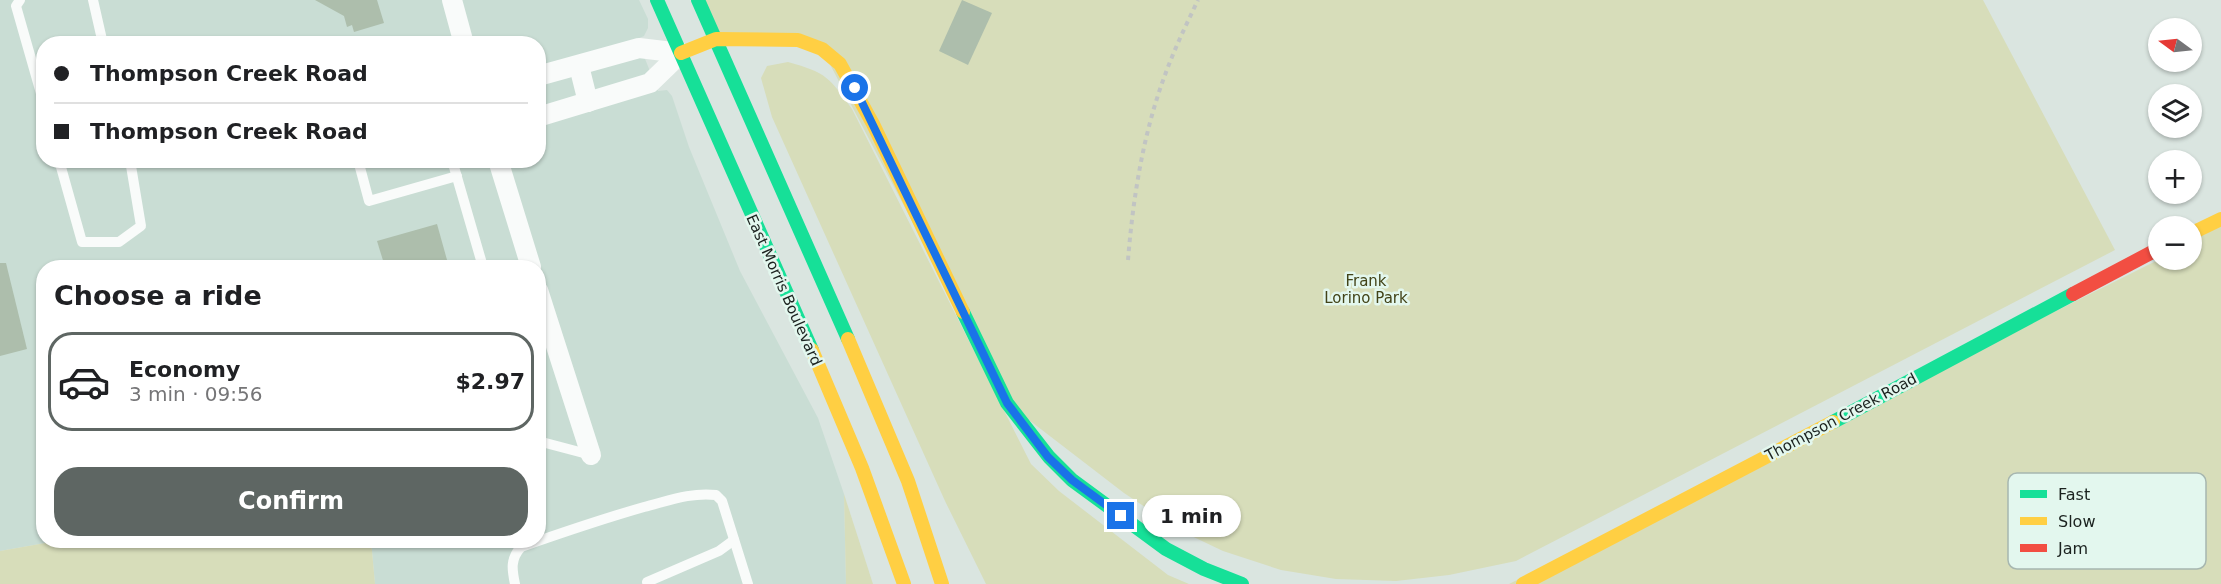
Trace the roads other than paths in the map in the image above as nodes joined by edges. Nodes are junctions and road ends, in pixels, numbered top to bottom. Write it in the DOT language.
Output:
graph roads {
  1 [pos="20,0"];
  2 [pos="93,0"];
  3 [pos="452,0"];
  4 [pos="657,0"];
  5 [pos="698,0"];
  6 [pos="101,36"];
  7 [pos="462,36"];
  8 [pos="716,39"];
  9 [pos="681,53"];
  10 [pos="579,66"];
  11 [pos="546,74"];
  12 [pos="36,76"];
  13 [pos="588,102"];
  14 [pos="546,115"];
  15 [pos="61,168"];
  16 [pos="131,168"];
  17 [pos="360,168"];
  18 [pos="454,168"];
  19 [pos="500,168"];
  20 [pos="457,176"];
  21 [pos="2221,219"];
  22 [pos="2202,228"];
  23 [pos="2148,254"];
  24 [pos="481,260"];
  25 [pos="529,260"];
  26 [pos="546,315"];
  27 [pos="546,443"];
  28 [pos="591,455"];
  29 [pos="546,538"];
  30 [pos="734,540"];
  31 [pos="519,548"];
  32 [pos="648,582"];
  33 [pos="515,584"];
  34 [pos="748,584"];
  35 [pos="904,584"];
  36 [pos="942,584"];
  37 [pos="1242,584"];
  38 [pos="1523,584"];
  1 -- 12 [label="lane"];
  2 -- 6 [label="lane"];
  3 -- 7 [label="street"];
  4 -- 9 [label="street, East Morris Boulevard"];
  5 -- 8 [label="street"];
  8 -- 9 [label="street"];
  8 -- 36 [label="street"];
  8 -- 37 [label="street"];
  9 -- 10 [label="street"];
  9 -- 13 [label="street"];
  9 -- 35 [label="street, East Morris Boulevard"];
  10 -- 11 [label="street"];
  10 -- 13 [label="street"];
  13 -- 14 [label="street"];
  15 -- 16 [label="lane"];
  17 -- 20 [label="lane"];
  18 -- 20 [label="lane"];
  19 -- 25 [label="street"];
  20 -- 24 [label="lane"];
  21 -- 22 [label="street"];
  23 -- 38 [label="street, Thompson Creek Road"];
  26 -- 28 [label="street"];
  27 -- 28 [label="lane"];
  29 -- 30 [label="lane"];
  30 -- 32 [label="lane"];
  30 -- 34 [label="lane"];
  31 -- 33 [label="lane"];
}
